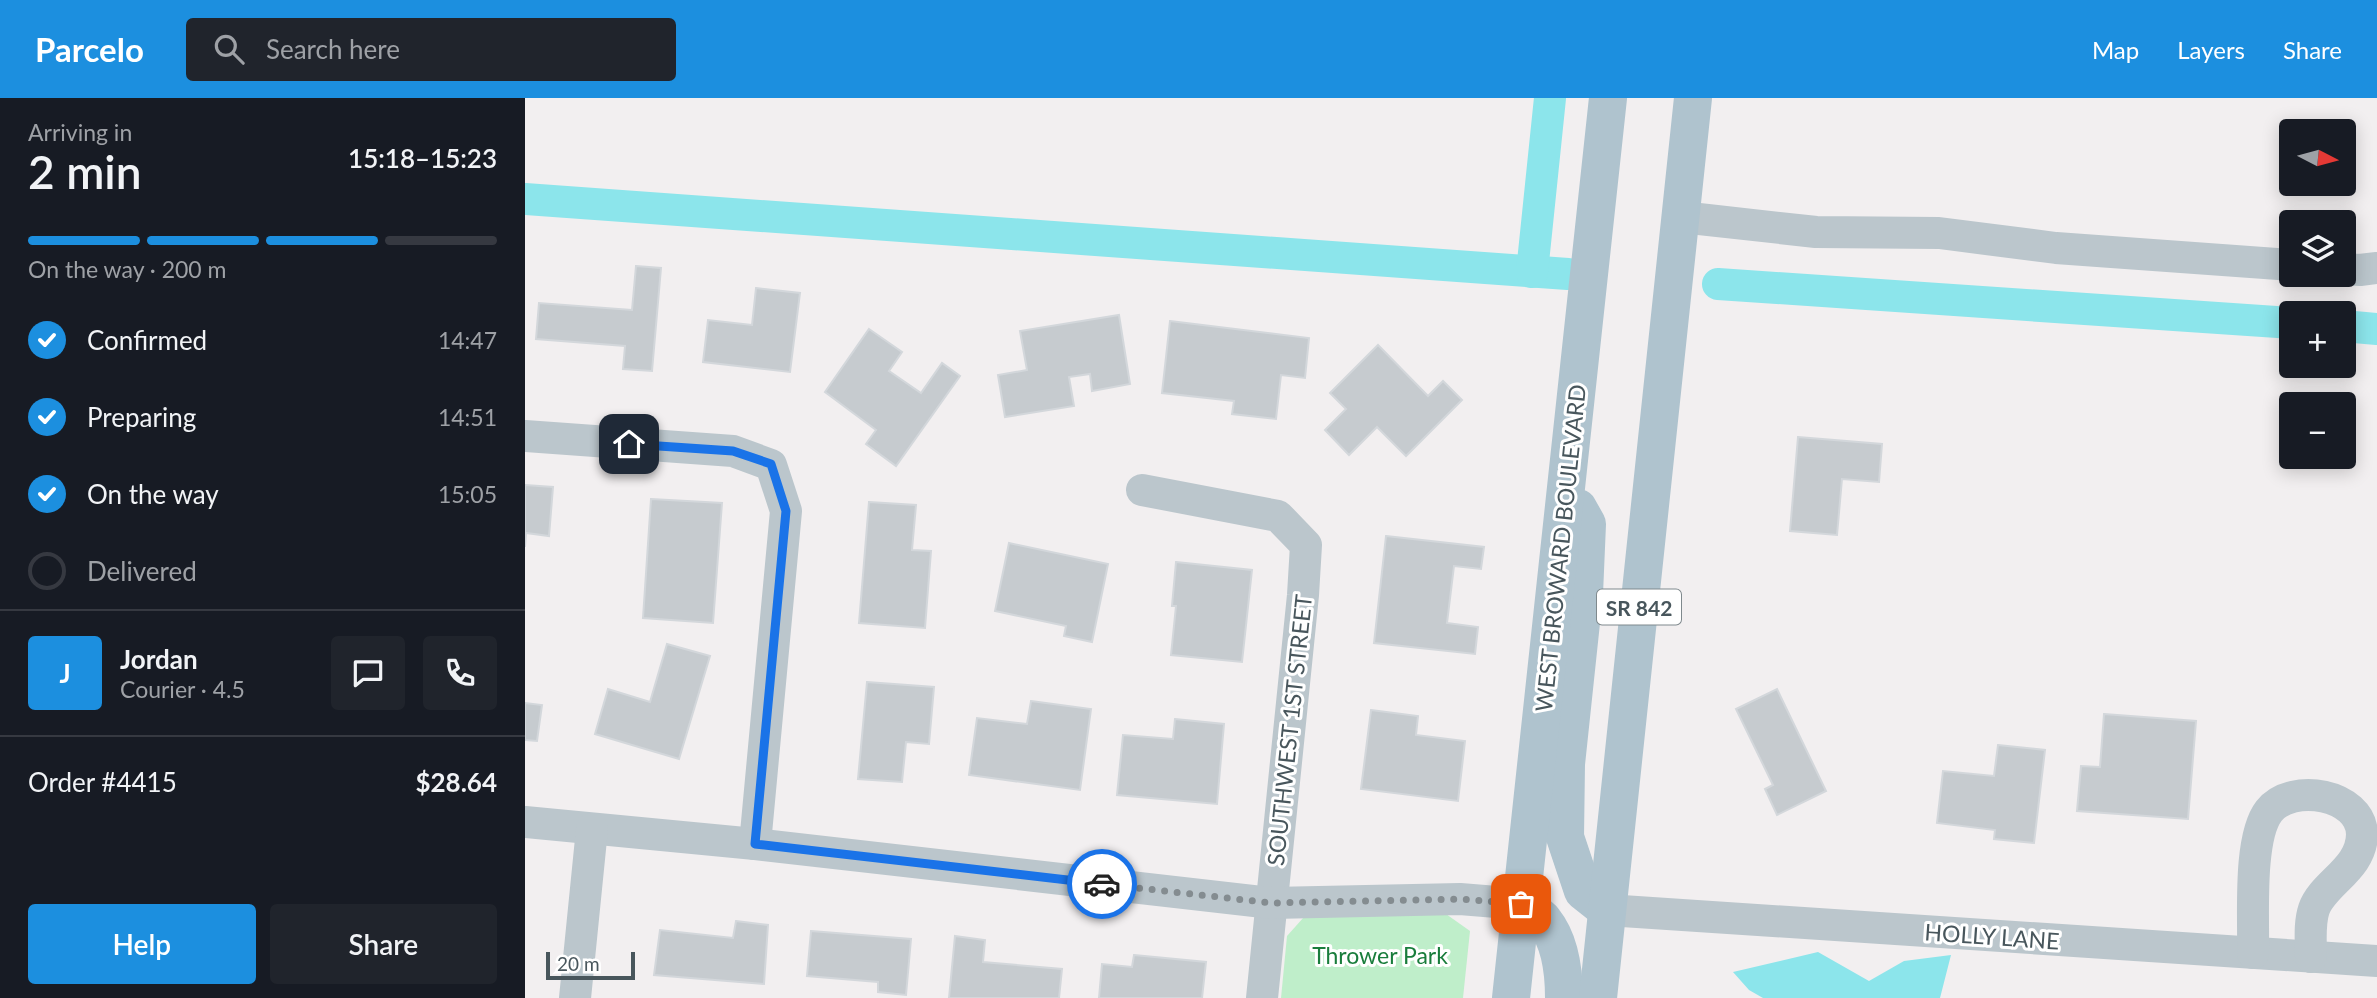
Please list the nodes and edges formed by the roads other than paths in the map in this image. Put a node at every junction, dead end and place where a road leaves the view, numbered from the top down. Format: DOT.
graph roads {
  1 [pos="1608,98"];
  2 [pos="1693,98"];
  3 [pos="1681,217"];
  4 [pos="2279,264"];
  5 [pos="2377,268"];
  6 [pos="2356,270"];
  7 [pos="525,436"];
  8 [pos="1566,488"];
  9 [pos="1142,490"];
  10 [pos="525,822"];
  11 [pos="592,829"];
  12 [pos="755,844"];
  13 [pos="1272,903"];
  14 [pos="1521,904"];
  15 [pos="1607,910"];
  16 [pos="2253,953"];
  17 [pos="2311,957"];
  18 [pos="2377,961"];
  19 [pos="575,998"];
  20 [pos="1262,998"];
  21 [pos="1511,998"];
  22 [pos="1563,998"];
  23 [pos="1598,998"];
  1 -- 8 [label="main road, WEST BROWARD BOULEVARD"];
  2 -- 3 [label="main road, SR 842"];
  3 -- 4 [label="street"];
  3 -- 15 [label="main road, SR 842"];
  5 -- 6 [label="street"];
  7 -- 12 [label="street"];
  8 -- 14 [label="main road, WEST BROWARD BOULEVARD"];
  8 -- 15 [label="main road"];
  9 -- 13 [label="street, SOUTHWEST 1ST STREET"];
  10 -- 11 [label="street"];
  11 -- 12 [label="street"];
  11 -- 19 [label="street"];
  12 -- 13 [label="street"];
  13 -- 14 [label="street"];
  13 -- 20 [label="street, SOUTHWEST 1ST STREET"];
  14 -- 21 [label="main road, WEST BROWARD BOULEVARD"];
  14 -- 22 [label="main road"];
  15 -- 16 [label="street, HOLLY LANE"];
  15 -- 23 [label="main road, SR 842"];
  16 -- 17 [label="street, HOLLY LANE"];
  16 -- 17 [label="street"];
  17 -- 18 [label="street, HOLLY LANE"];
}
